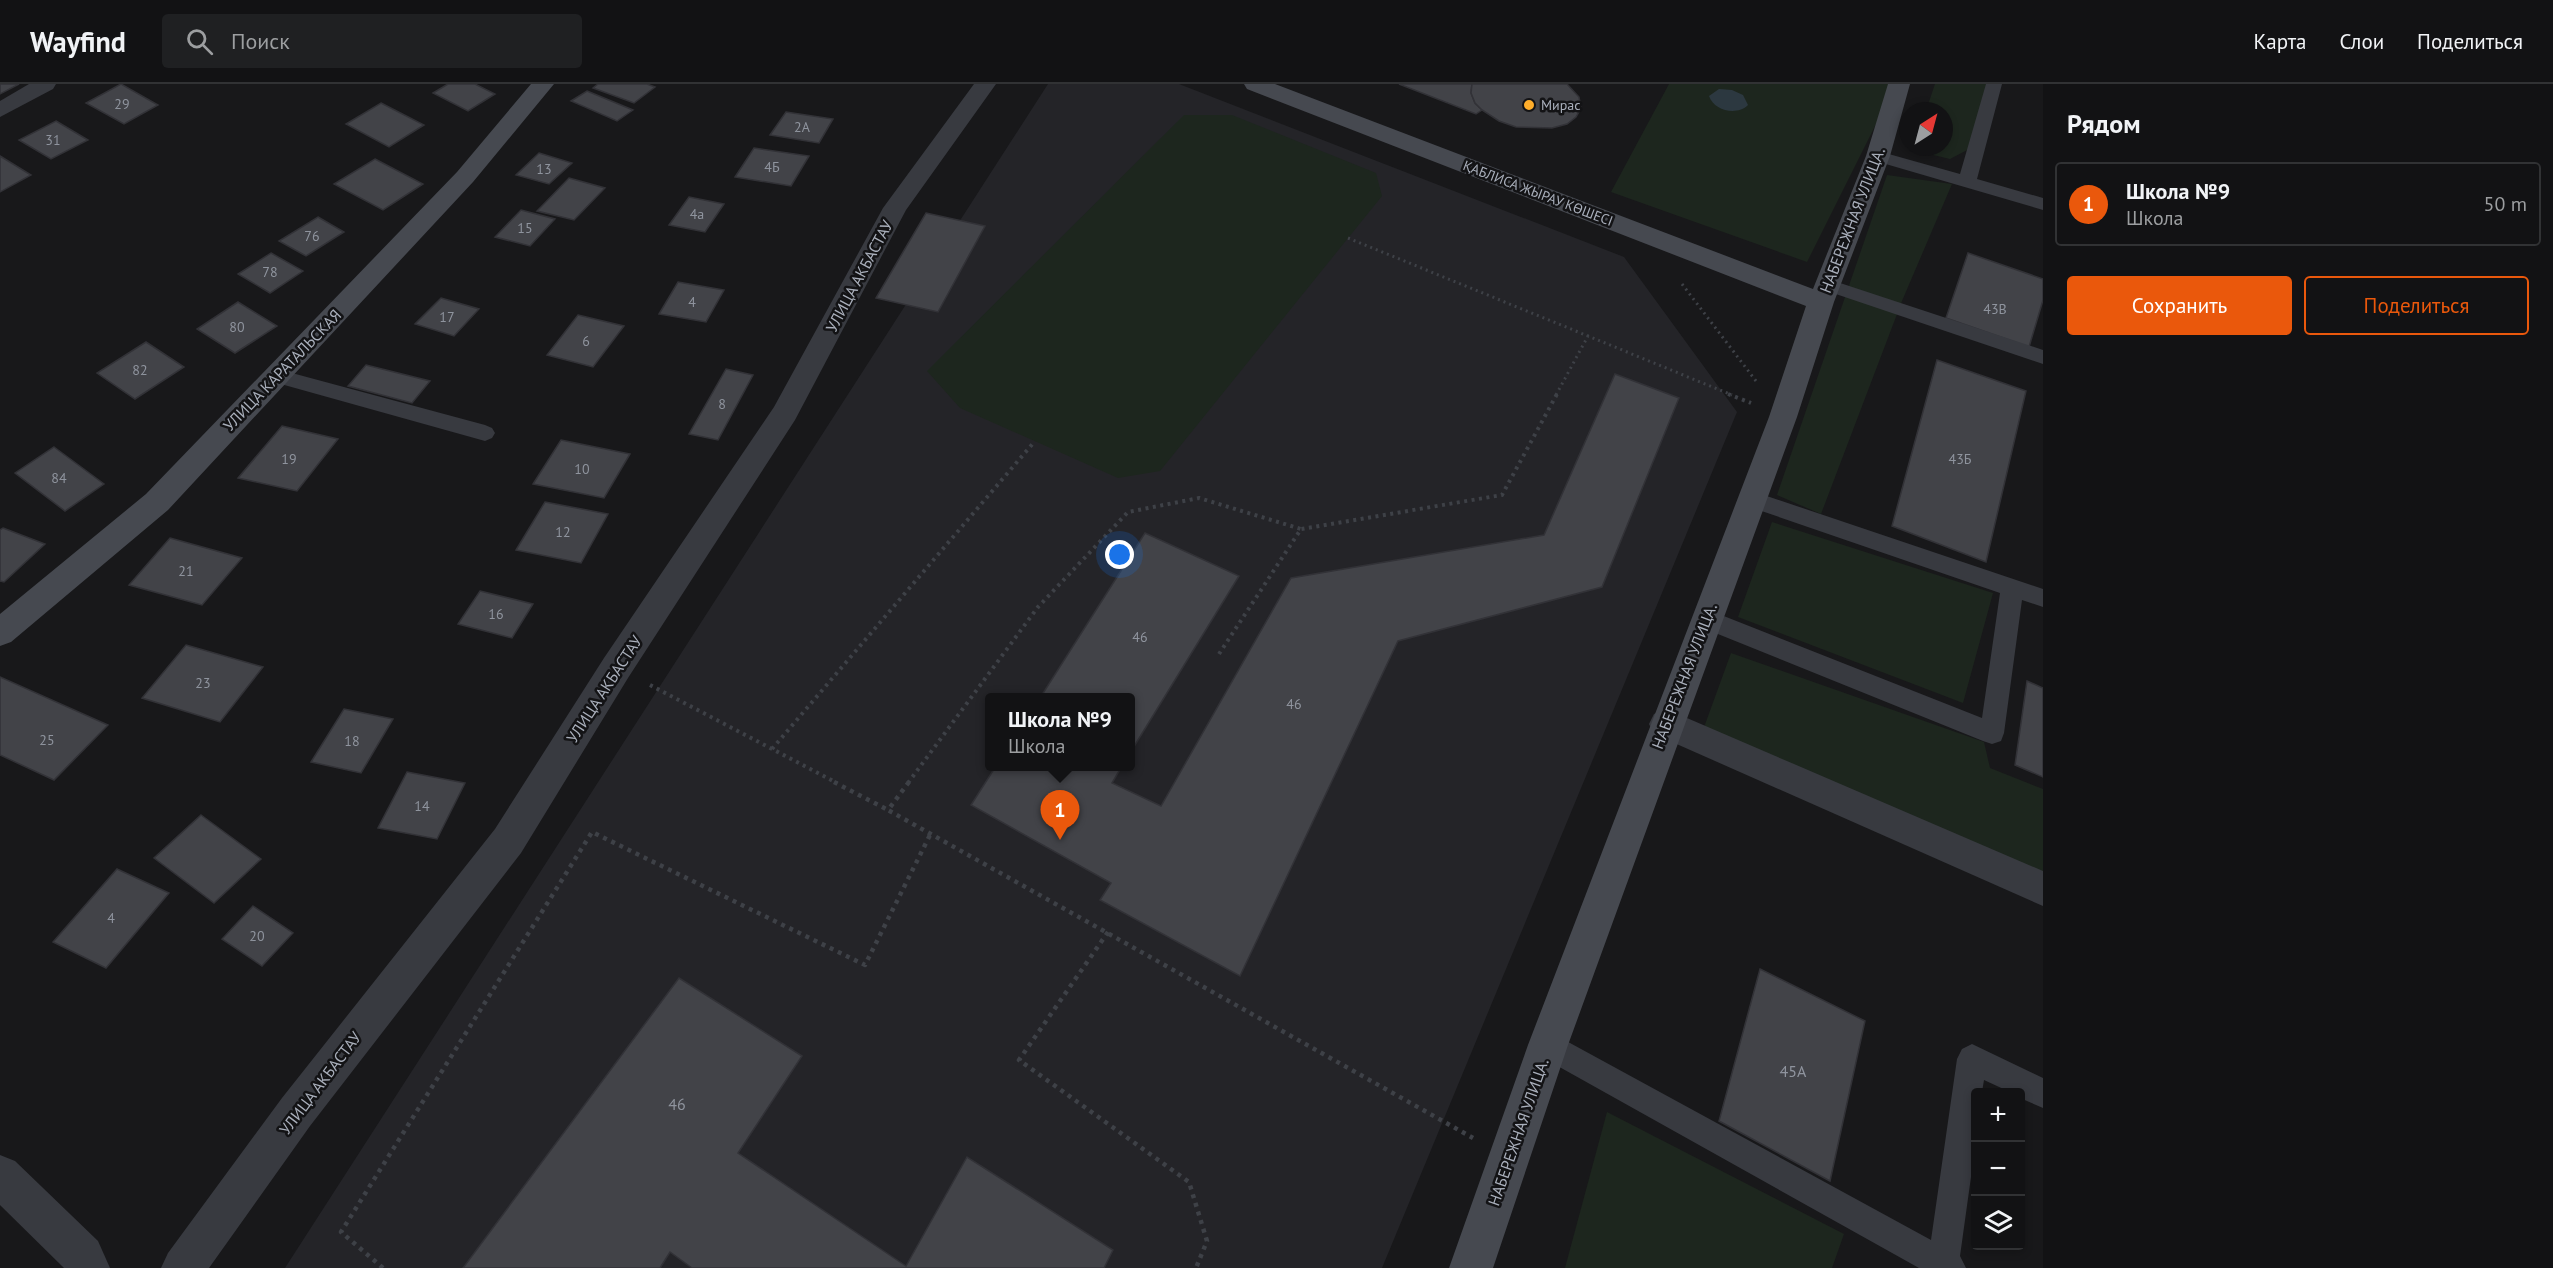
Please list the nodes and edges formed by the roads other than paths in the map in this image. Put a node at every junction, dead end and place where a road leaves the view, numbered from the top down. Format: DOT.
graph roads {
  1 [pos="45,84"];
  2 [pos="543,84"];
  3 [pos="985,84"];
  4 [pos="1254,84"];
  5 [pos="1899,84"];
  6 [pos="1994,84"];
  7 [pos="0,110"];
  8 [pos="1878,156"];
  9 [pos="1967,182"];
  10 [pos="2043,204"];
  11 [pos="1824,294"];
  12 [pos="2043,357"];
  13 [pos="277,376"];
  14 [pos="485,433"];
  15 [pos="1752,499"];
  16 [pos="2012,588"];
  17 [pos="2043,598"];
  18 [pos="1706,619"];
  19 [pos="0,633"];
  20 [pos="1666,724"];
  21 [pos="2043,889"];
  22 [pos="1548,1045"];
  23 [pos="2043,1093"];
  24 [pos="0,1176"];
  25 [pos="1946,1266"];
  26 [pos="88,1268"];
  27 [pos="183,1268"];
  28 [pos="1471,1268"];
  1 -- 7 [label="street"];
  2 -- 13 [label="street, УЛИЦА КАРАТАЛЬСКАЯ"];
  3 -- 27 [label="street, УЛИЦА АКБАСТАУ"];
  4 -- 11 [label="street, ҚАБЛИСА ЖЫРАУ КӨШЕСІ"];
  5 -- 8 [label="street, НАБЕРЕЖНАЯ УЛИЦА."];
  6 -- 9 [label="lane"];
  8 -- 9 [label="lane"];
  8 -- 11 [label="street, НАБЕРЕЖНАЯ УЛИЦА."];
  9 -- 10 [label="lane"];
  11 -- 12 [label="lane"];
  11 -- 15 [label="street, НАБЕРЕЖНАЯ УЛИЦА."];
  13 -- 14 [label="lane"];
  13 -- 19 [label="street, УЛИЦА КАРАТАЛЬСКАЯ"];
  15 -- 16 [label="lane"];
  15 -- 18 [label="street, НАБЕРЕЖНАЯ УЛИЦА."];
  16 -- 17 [label="lane"];
  16 -- 18 [label="lane"];
  18 -- 20 [label="street, НАБЕРЕЖНАЯ УЛИЦА."];
  20 -- 21 [label="street"];
  20 -- 22 [label="street, НАБЕРЕЖНАЯ УЛИЦА."];
  22 -- 25 [label="lane"];
  22 -- 28 [label="street, НАБЕРЕЖНАЯ УЛИЦА."];
  23 -- 25 [label="lane"];
  24 -- 26 [label="street"];
}
